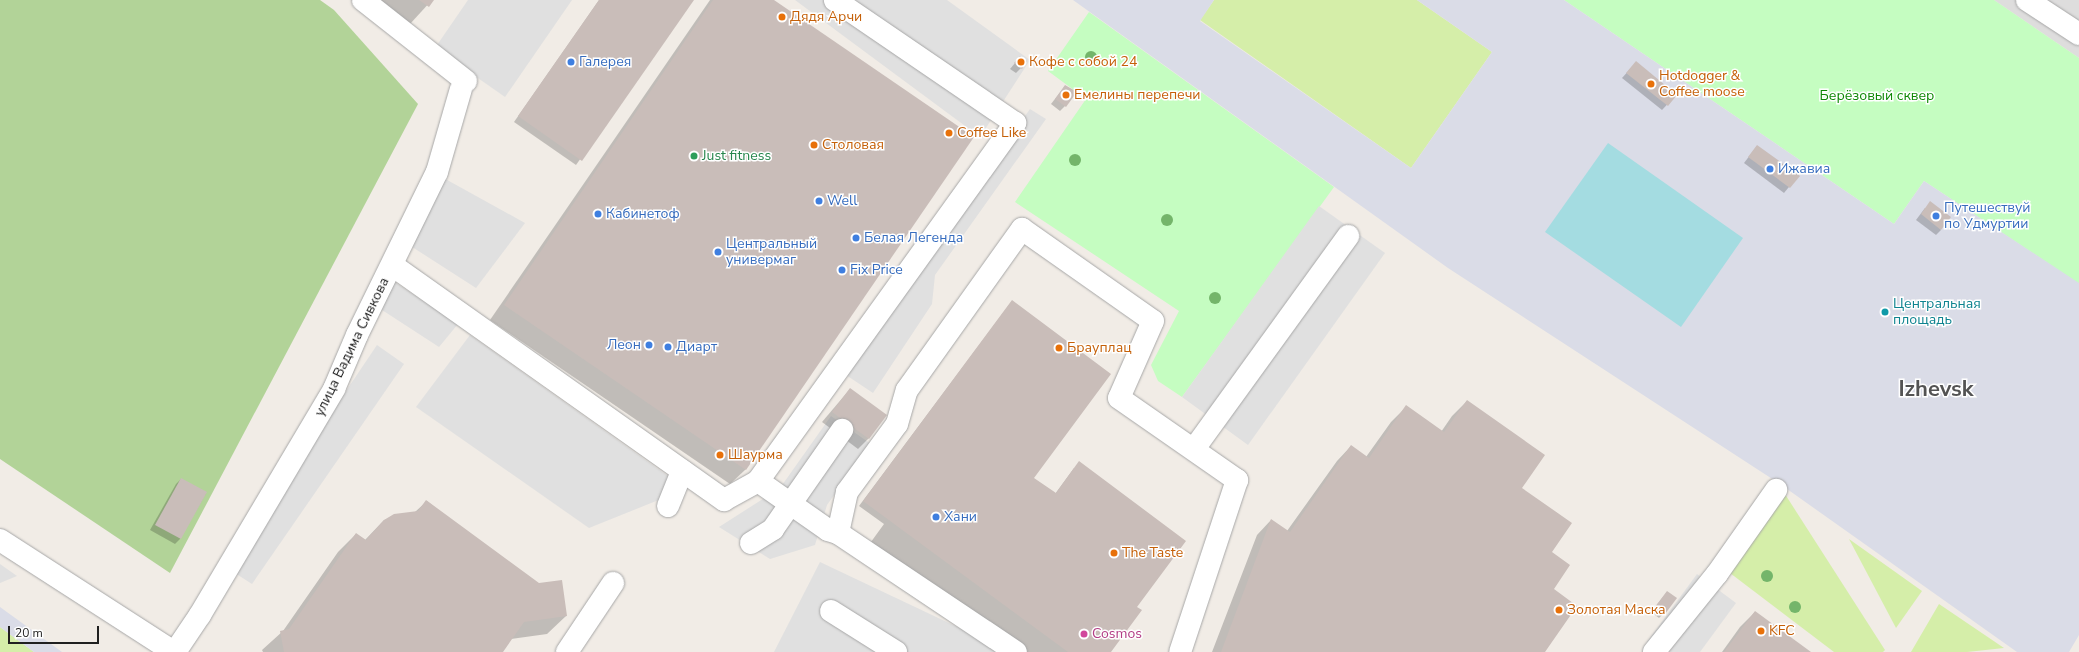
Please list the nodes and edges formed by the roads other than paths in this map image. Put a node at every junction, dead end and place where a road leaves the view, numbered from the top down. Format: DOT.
graph roads {
  1 [pos="363,0"];
  2 [pos="835,0"];
  3 [pos="2027,0"];
  4 [pos="2079,34"];
  5 [pos="1348,236"];
  6 [pos="392,265"];
  7 [pos="842,430"];
  8 [pos="1194,449"];
  9 [pos="682,471"];
  10 [pos="758,481"];
  11 [pos="1776,490"];
  12 [pos="791,505"];
  13 [pos="668,506"];
  14 [pos="838,533"];
  15 [pos="0,540"];
  16 [pos="751,543"];
  17 [pos="612,583"];
  18 [pos="831,611"];
  19 [pos="175,652"];
  20 [pos="567,652"];
  21 [pos="896,652"];
  22 [pos="1016,652"];
  23 [pos="1180,652"];
  24 [pos="1654,652"];
  1 -- 6 [label="street, улица Вадима Сивкова"];
  2 -- 10 [label="street"];
  3 -- 4 [label="street"];
  5 -- 8 [label="street"];
  6 -- 9 [label="street"];
  6 -- 19 [label="street, улица Вадима Сивкова"];
  7 -- 12 [label="street"];
  8 -- 14 [label="street"];
  8 -- 23 [label="street"];
  9 -- 10 [label="street"];
  9 -- 13 [label="street"];
  10 -- 12 [label="street"];
  11 -- 24 [label="street"];
  12 -- 14 [label="street"];
  12 -- 16 [label="street"];
  14 -- 22 [label="street"];
  15 -- 19 [label="street"];
  17 -- 20 [label="street"];
  18 -- 21 [label="street"];
}
